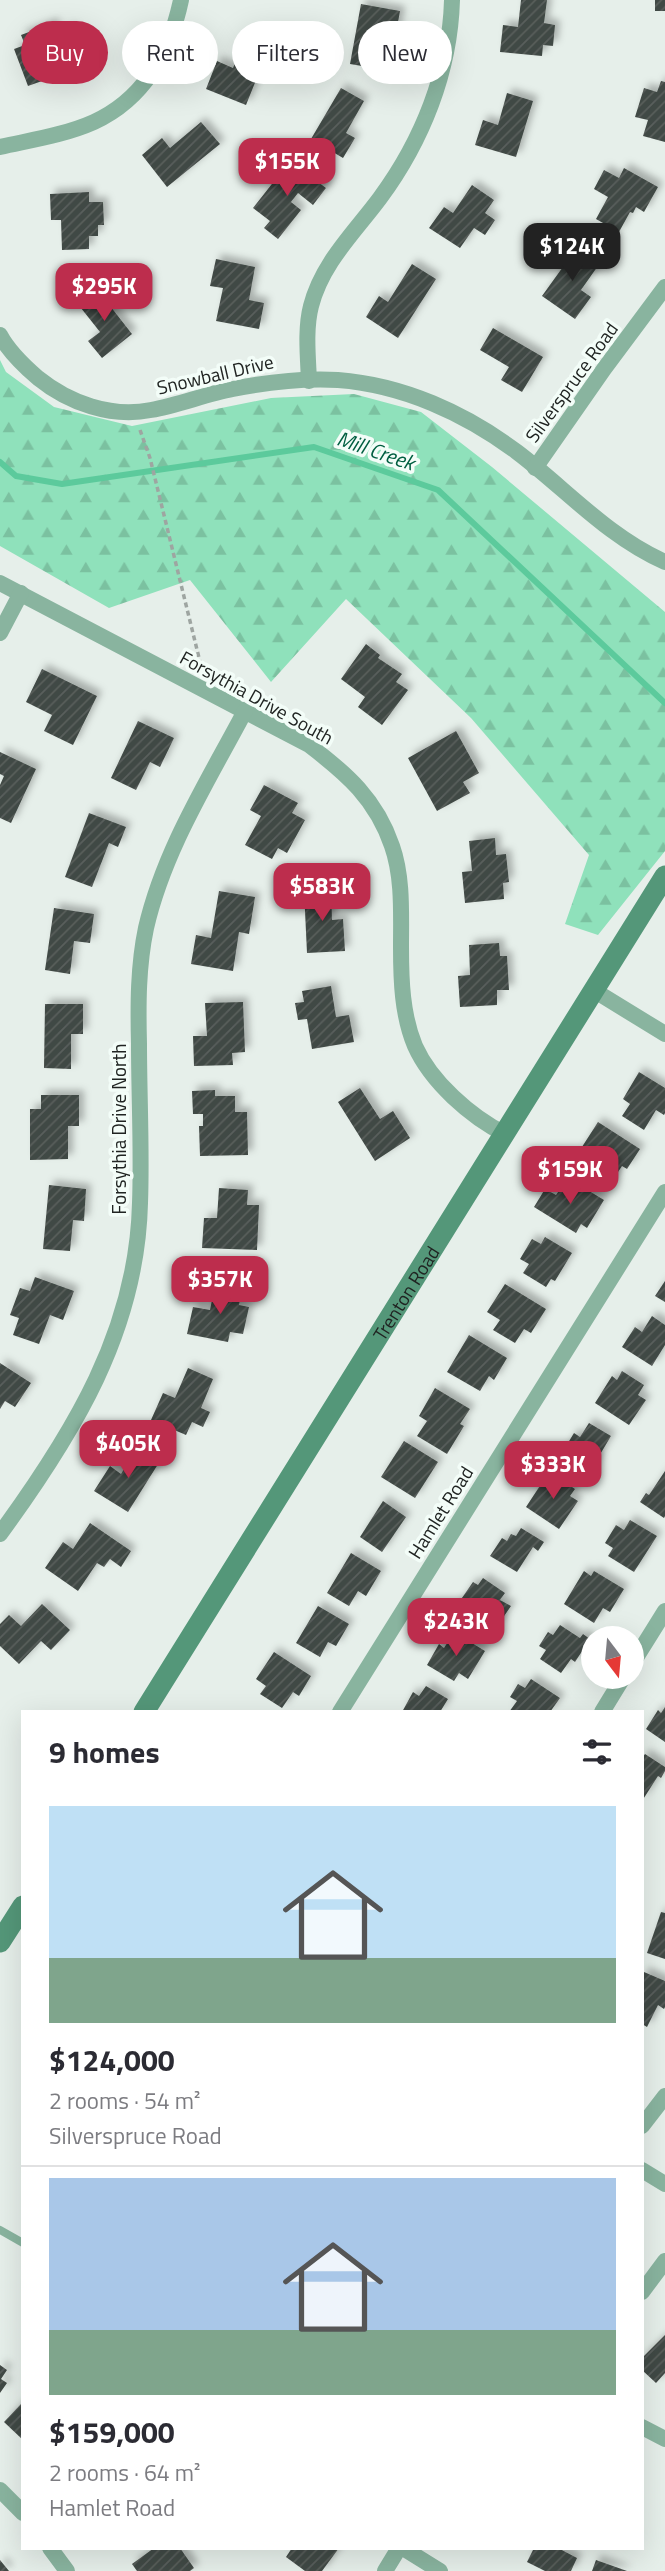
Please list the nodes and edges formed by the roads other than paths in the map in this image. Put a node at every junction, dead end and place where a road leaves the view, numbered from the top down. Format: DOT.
graph roads {
  1 [pos="181,0"];
  2 [pos="452,0"];
  3 [pos="0,146"];
  4 [pos="665,287"];
  5 [pos="0,335"];
  6 [pos="309,381"];
  7 [pos="536,468"];
  8 [pos="665,562"];
  9 [pos="0,583"];
  10 [pos="21,593"];
  11 [pos="0,633"];
  12 [pos="245,711"];
  13 [pos="665,876"];
  14 [pos="595,990"];
  15 [pos="665,1034"];
  16 [pos="505,1134"];
  17 [pos="665,1192"];
  18 [pos="0,1534"];
  19 [pos="665,1611"];
  20 [pos="644,1645"];
  21 [pos="616,1689"];
  22 [pos="146,1710"];
  23 [pos="341,1710"];
  24 [pos="603,1710"];
  25 [pos="21,1909"];
  26 [pos="0,1942"];
  27 [pos="665,2096"];
  28 [pos="644,2123"];
  29 [pos="644,2171"];
  30 [pos="665,2185"];
  31 [pos="0,2230"];
  32 [pos="21,2242"];
  33 [pos="665,2262"];
  34 [pos="644,2289"];
  35 [pos="644,2428"];
  36 [pos="665,2439"];
  37 [pos="0,2490"];
  38 [pos="21,2512"];
  39 [pos="52,2550"];
  40 [pos="400,2550"];
  41 [pos="404,2550"];
  42 [pos="68,2571"];
  43 [pos="385,2571"];
  44 [pos="440,2571"];
  1 -- 3 [label="street"];
  2 -- 6 [label="street"];
  4 -- 7 [label="street, Silverspruce Road"];
  5 -- 6 [label="street, Snowball Drive"];
  6 -- 7 [label="street, Snowball Drive"];
  7 -- 8 [label="street, Snowball Drive"];
  9 -- 10 [label="street, Forsythia Drive South"];
  10 -- 11 [label="street"];
  10 -- 12 [label="street, Forsythia Drive South"];
  12 -- 16 [label="street, Forsythia Drive South"];
  12 -- 18 [label="street, Forsythia Drive North"];
  13 -- 14 [label="main road, Trenton Road"];
  14 -- 15 [label="street"];
  14 -- 16 [label="main road, Trenton Road"];
  16 -- 22 [label="main road, Trenton Road"];
  17 -- 23 [label="street, Hamlet Road"];
  19 -- 20 [label="street"];
  21 -- 24 [label="street"];
  25 -- 26 [label="main road"];
  27 -- 28 [label="street"];
  29 -- 30 [label="street"];
  31 -- 32 [label="lane"];
  33 -- 34 [label="street"];
  35 -- 36 [label="street"];
  37 -- 38 [label="street"];
  39 -- 42 [label="street"];
  40 -- 43 [label="street"];
  41 -- 44 [label="street"];
}
